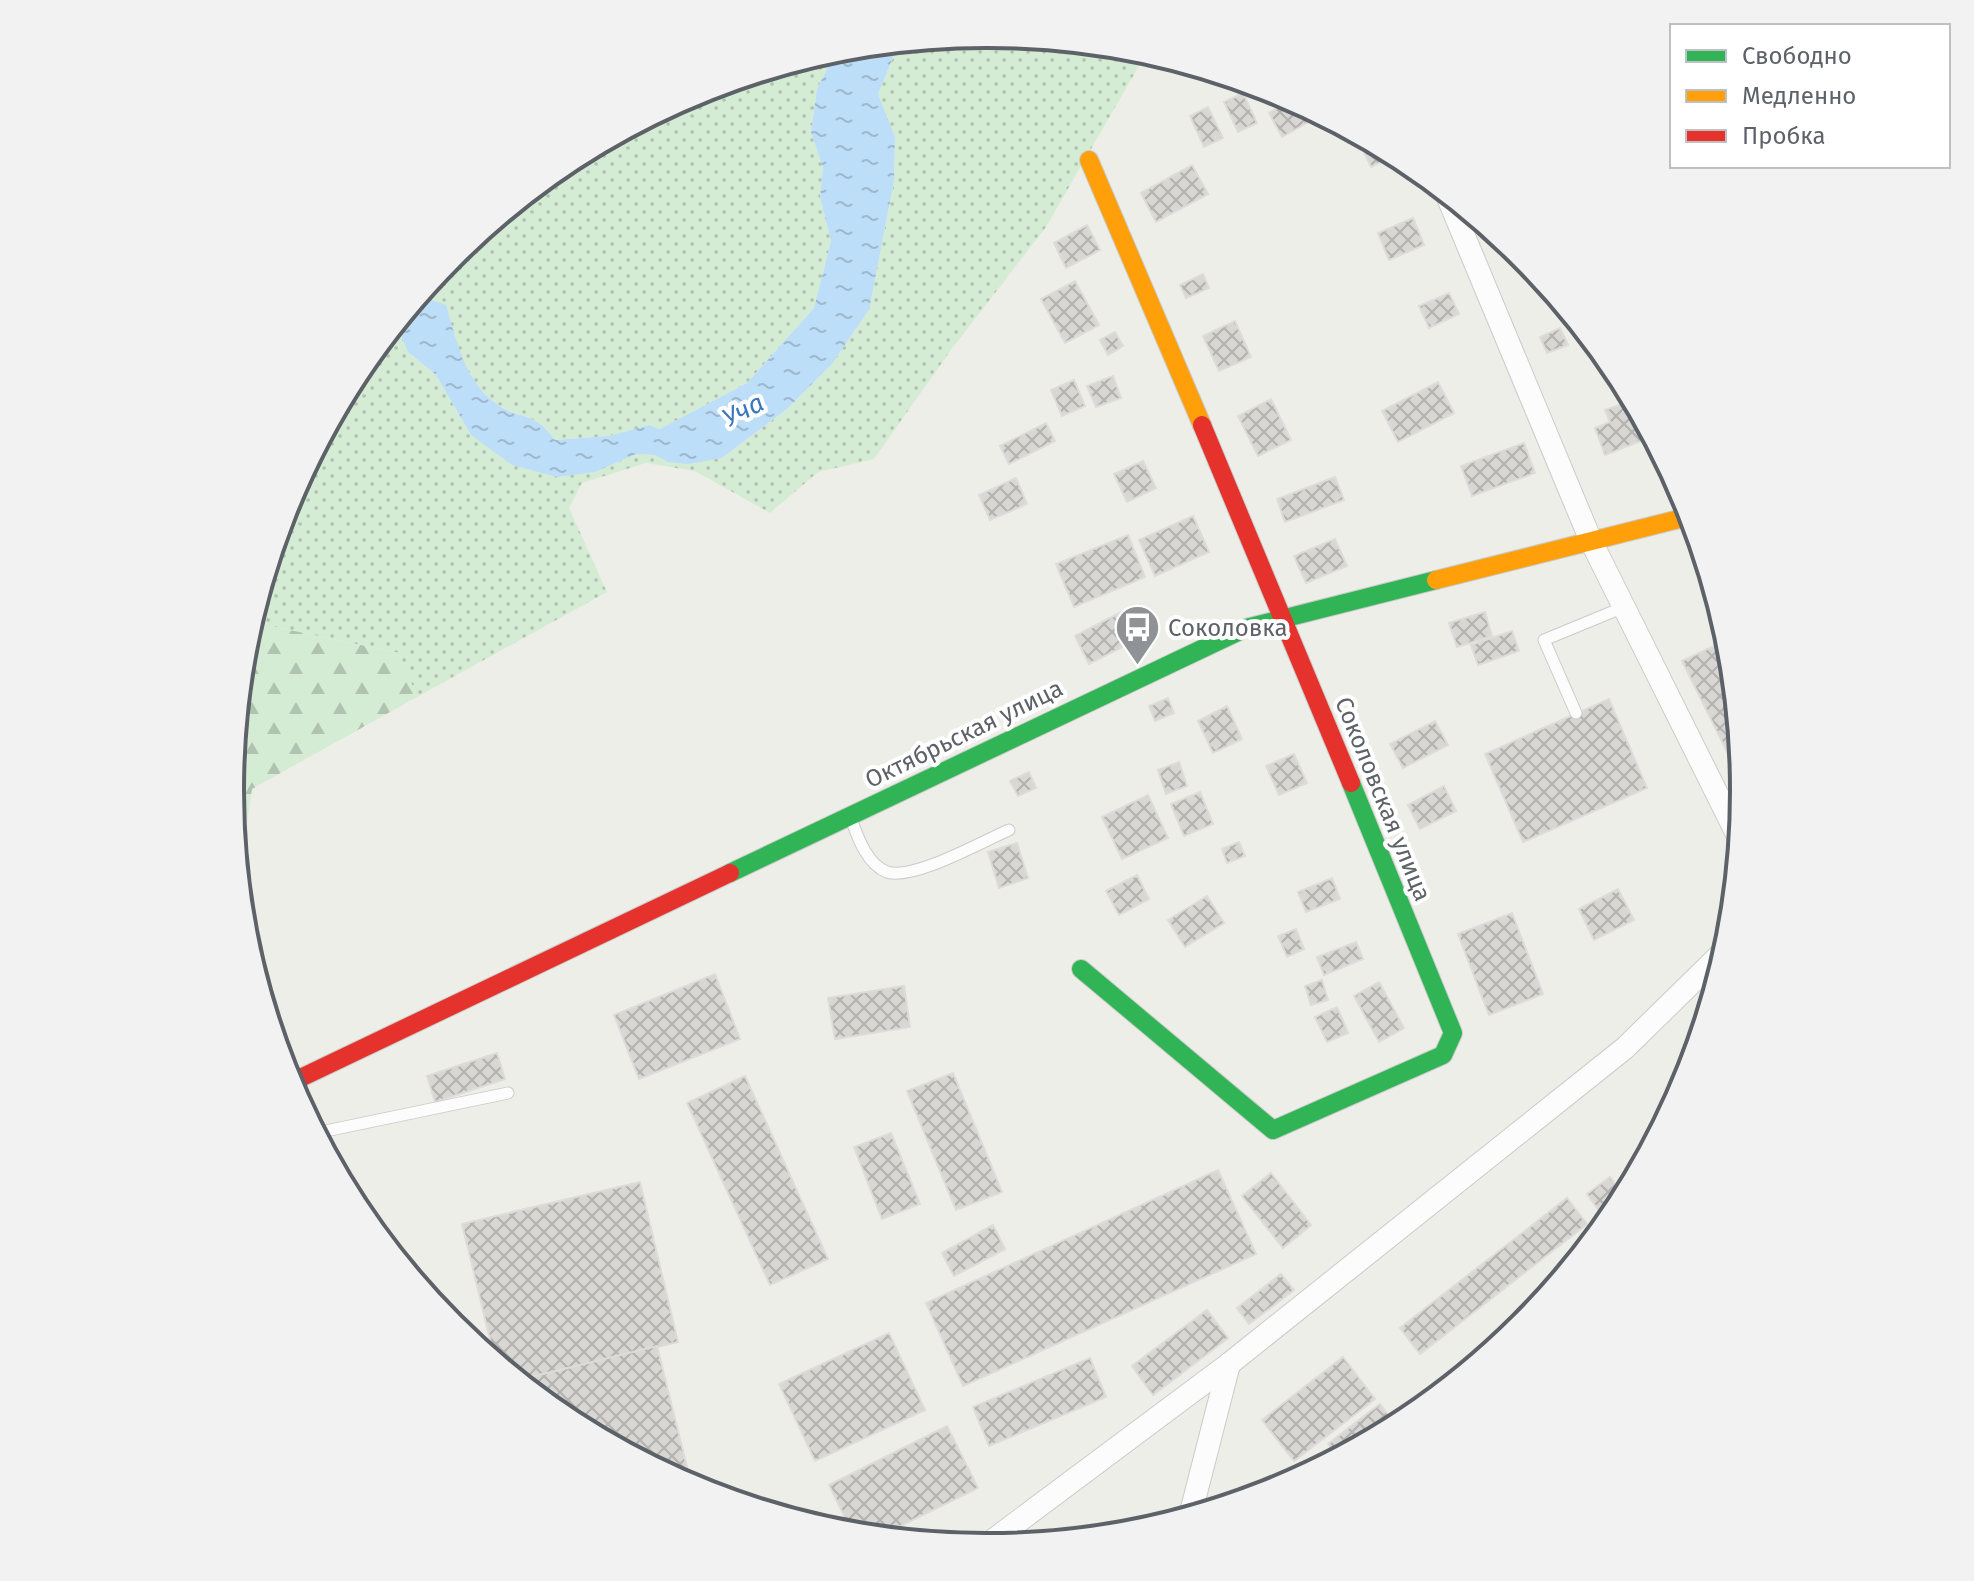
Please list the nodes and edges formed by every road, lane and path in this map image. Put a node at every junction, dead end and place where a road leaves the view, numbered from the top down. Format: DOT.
graph roads {
  1 [pos="1089,160"];
  2 [pos="1455,214"];
  3 [pos="1678,519"];
  4 [pos="1591,541"];
  5 [pos="1624,607"];
  6 [pos="1283,617"];
  7 [pos="1576,713"];
  8 [pos="849,815"];
  9 [pos="1729,818"];
  10 [pos="1009,830"];
  11 [pos="1708,967"];
  12 [pos="1081,969"];
  13 [pos="302,1077"];
  14 [pos="508,1093"];
  15 [pos="327,1131"];
  16 [pos="1229,1364"];
  17 [pos="1193,1504"];
  18 [pos="1004,1532"];
  1 -- 6 [label="street, Соколовская улица"];
  2 -- 4 [label="street"];
  3 -- 4 [label="street, Октябрьская улица"];
  4 -- 5 [label="street"];
  4 -- 6 [label="street, Октябрьская улица"];
  5 -- 7 [label="lane"];
  5 -- 9 [label="street"];
  6 -- 8 [label="street, Октябрьская улица"];
  6 -- 12 [label="street, Соколовская улица"];
  8 -- 10 [label="lane"];
  8 -- 13 [label="street, Октябрьская улица"];
  11 -- 16 [label="street"];
  14 -- 15 [label="lane"];
  16 -- 17 [label="street"];
  16 -- 18 [label="street"];
}
